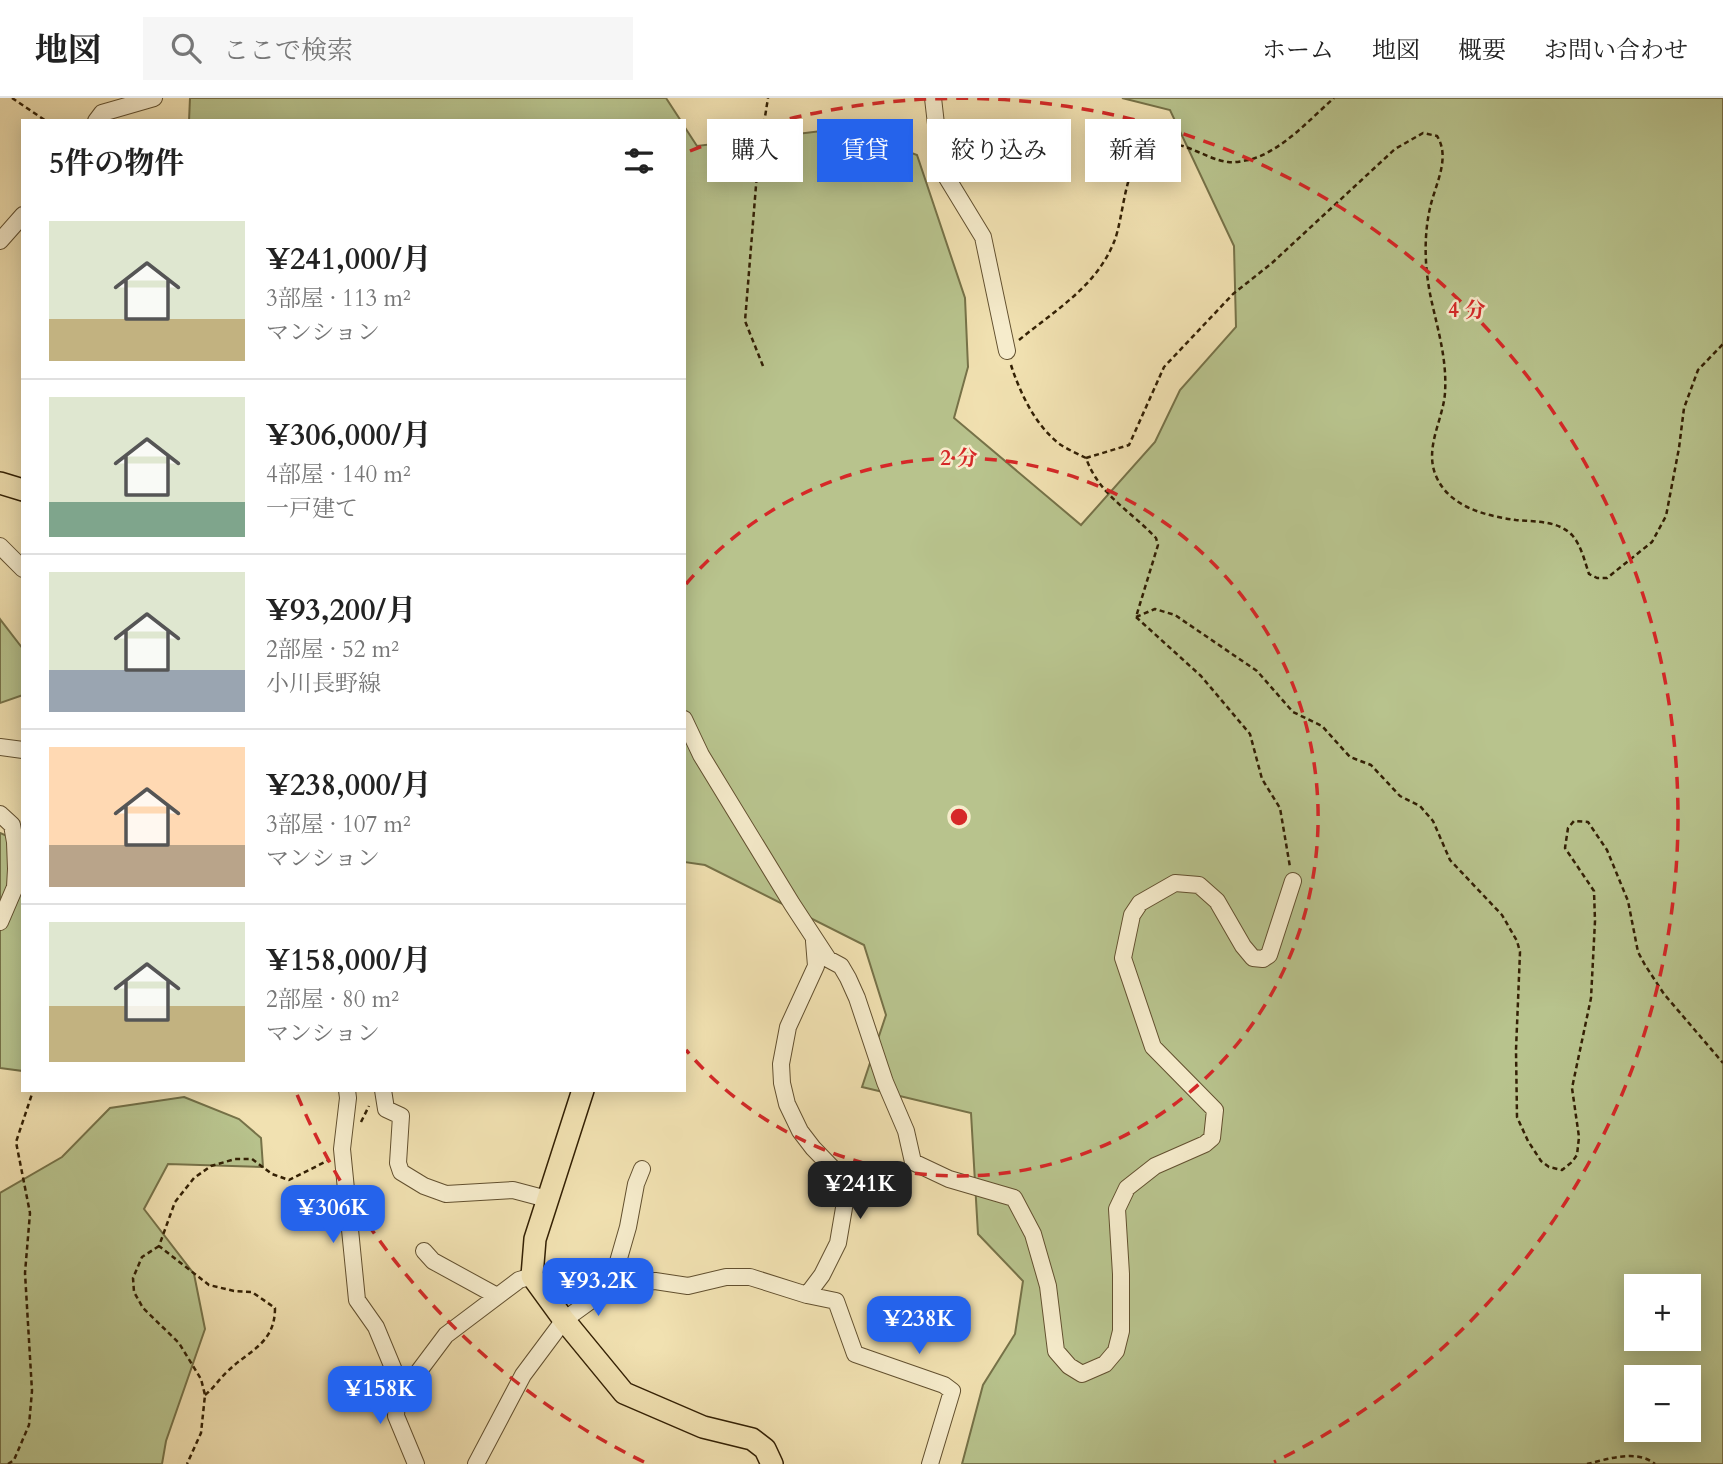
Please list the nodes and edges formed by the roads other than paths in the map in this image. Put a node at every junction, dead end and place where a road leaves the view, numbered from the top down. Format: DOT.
graph roads {
  1 [pos="154,98"];
  2 [pos="933,98"];
  3 [pos="98,119"];
  4 [pos="21,217"];
  5 [pos="0,241"];
  6 [pos="1007,351"];
  7 [pos="0,483"];
  8 [pos="21,489"];
  9 [pos="0,546"];
  10 [pos="21,567"];
  11 [pos="686,723"];
  12 [pos="0,747"];
  13 [pos="21,750"];
  14 [pos="0,814"];
  15 [pos="1293,881"];
  16 [pos="0,922"];
  17 [pos="814,939"];
  18 [pos="347,1092"];
  19 [pos="383,1092"];
  20 [pos="582,1092"];
  21 [pos="642,1169"];
  22 [pos="547,1199"];
  23 [pos="424,1251"];
  24 [pos="531,1276"];
  25 [pos="611,1286"];
  26 [pos="497,1296"];
  27 [pos="807,1296"];
  28 [pos="564,1320"];
  29 [pos="398,1380"];
  30 [pos="416,1464"];
  31 [pos="476,1464"];
  32 [pos="772,1464"];
  33 [pos="930,1464"];
  1 -- 3 [label="street"];
  2 -- 6 [label="street"];
  4 -- 5 [label="street"];
  7 -- 8 [label="main road"];
  9 -- 10 [label="street"];
  11 -- 17 [label="street"];
  12 -- 13 [label="street"];
  14 -- 16 [label="street"];
  15 -- 17 [label="street"];
  17 -- 27 [label="street"];
  18 -- 29 [label="street"];
  19 -- 22 [label="street"];
  20 -- 22 [label="main road"];
  21 -- 25 [label="street"];
  22 -- 24 [label="main road"];
  23 -- 26 [label="street"];
  24 -- 26 [label="street"];
  24 -- 28 [label="main road"];
  25 -- 27 [label="street"];
  25 -- 28 [label="street"];
  26 -- 29 [label="street"];
  27 -- 33 [label="street"];
  28 -- 31 [label="street"];
  28 -- 32 [label="main road"];
  29 -- 30 [label="street"];
}
